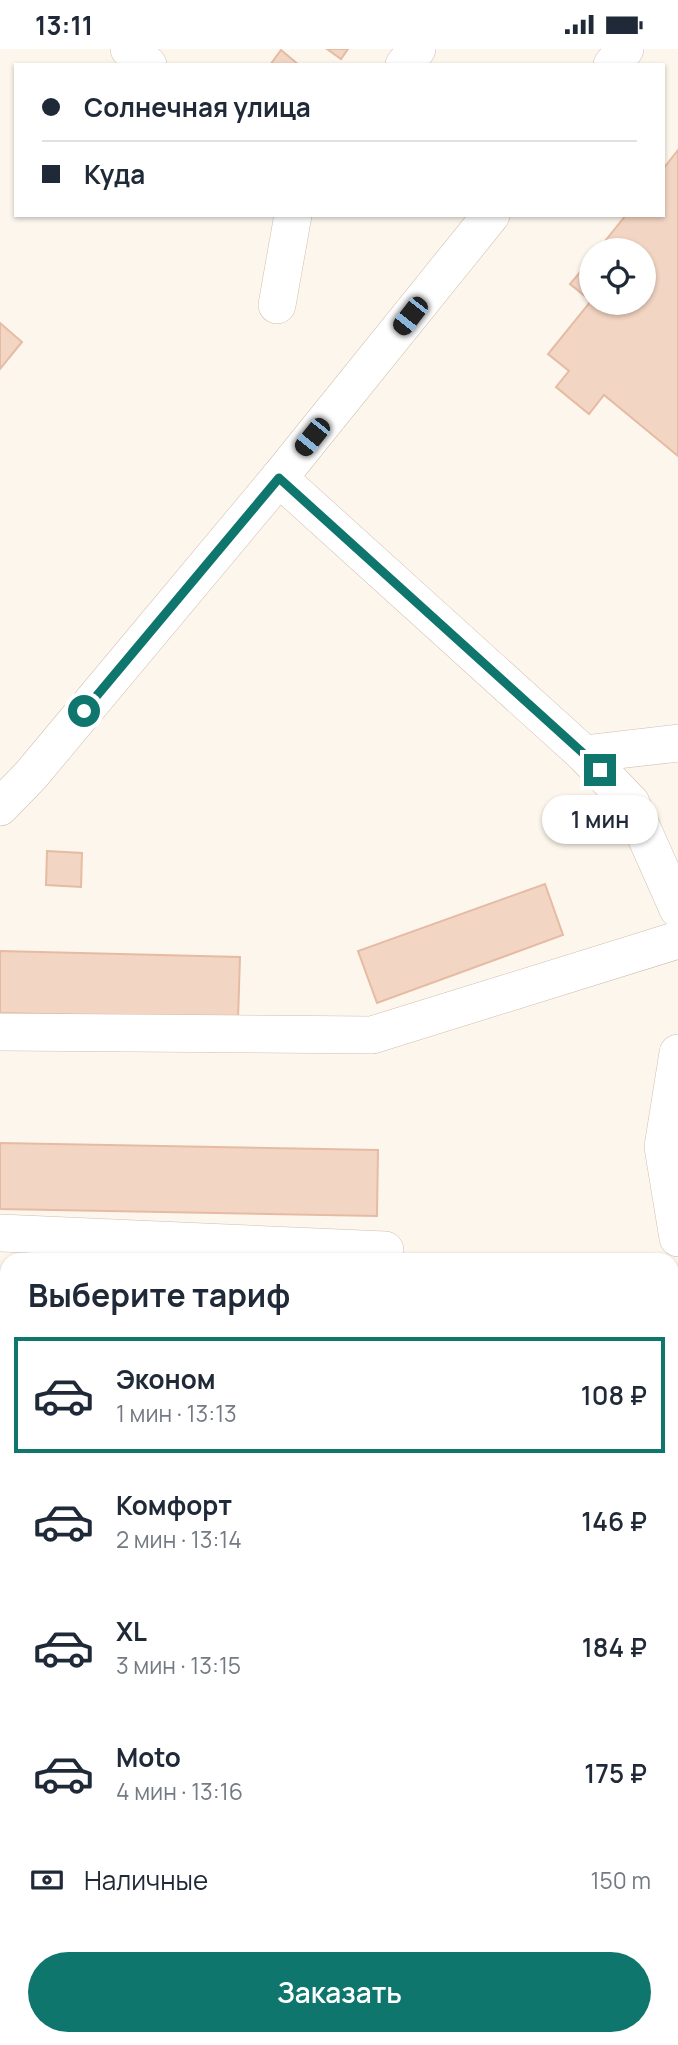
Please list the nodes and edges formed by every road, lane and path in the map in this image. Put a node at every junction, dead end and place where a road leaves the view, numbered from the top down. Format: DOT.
graph roads {
  1 [pos="129,49"];
  2 [pos="625,49"];
  3 [pos="146,63"];
  4 [pos="614,63"];
  5 [pos="293,217"];
  6 [pos="489,217"];
  7 [pos="277,305"];
  8 [pos="279,478"];
  9 [pos="678,743"];
  10 [pos="584,754"];
  11 [pos="0,807"];
  12 [pos="678,909"];
  13 [pos="678,940"];
  14 [pos="0,1031"];
  15 [pos="678,1053"];
  16 [pos="0,1233"];
  17 [pos="678,1238"];
  18 [pos="385,1249"];
  1 -- 3 [label="street"];
  2 -- 4 [label="street"];
  5 -- 7 [label="street"];
  6 -- 8 [label="street"];
  8 -- 10 [label="street"];
  8 -- 11 [label="street"];
  9 -- 10 [label="street"];
  10 -- 12 [label="street"];
  13 -- 14 [label="street"];
  15 -- 17 [label="street"];
  16 -- 18 [label="street"];
}
